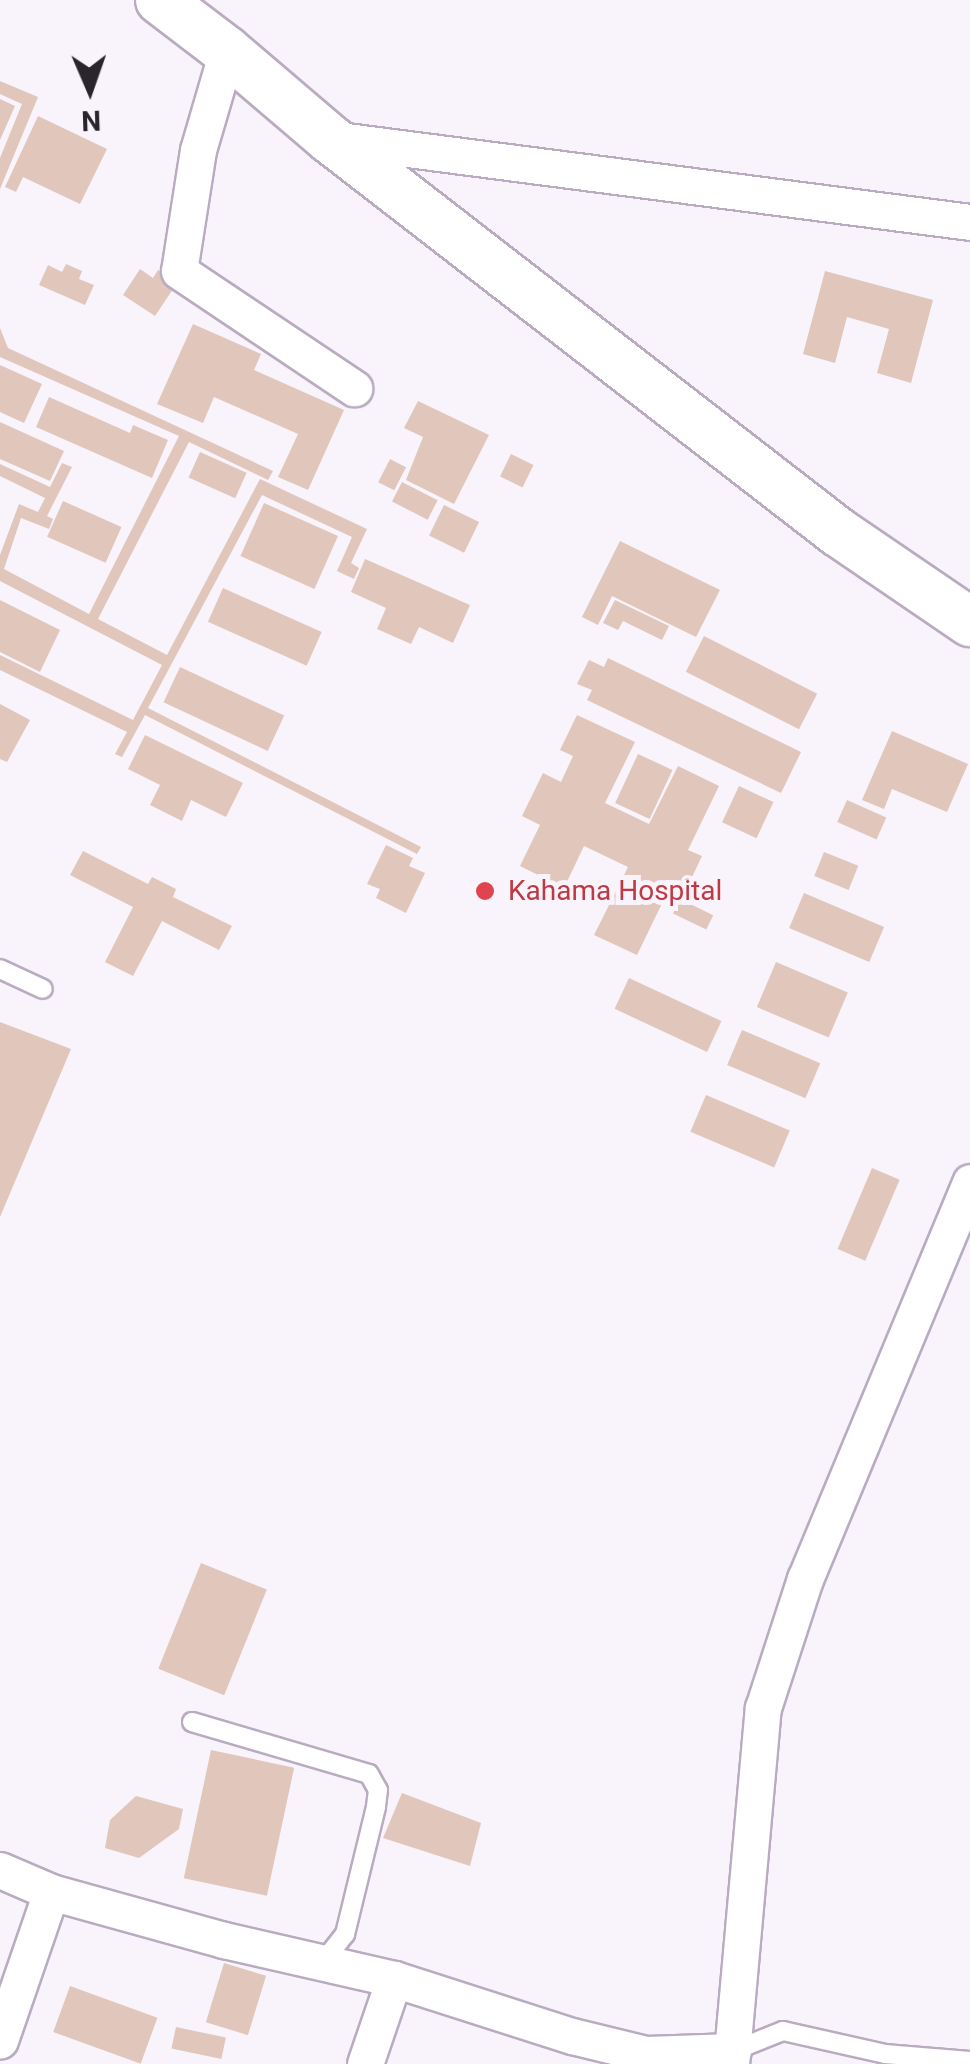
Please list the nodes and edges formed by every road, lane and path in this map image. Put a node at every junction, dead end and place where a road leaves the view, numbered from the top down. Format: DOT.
graph roads {
  1 [pos="160,0"];
  2 [pos="227,50"];
  3 [pos="330,139"];
  4 [pos="970,222"];
  5 [pos="354,388"];
  6 [pos="970,622"];
  7 [pos="0,969"];
  8 [pos="44,989"];
  9 [pos="970,1182"];
  10 [pos="192,1722"];
  11 [pos="0,1870"];
  12 [pos="51,1892"];
  13 [pos="322,1962"];
  14 [pos="394,1979"];
  15 [pos="0,2040"];
  16 [pos="732,2058"];
  17 [pos="970,2060"];
  18 [pos="365,2064"];
  1 -- 2 [label="street"];
  2 -- 3 [label="street"];
  2 -- 5 [label="street"];
  3 -- 4 [label="street"];
  3 -- 6 [label="street"];
  7 -- 8 [label="lane"];
  9 -- 16 [label="street"];
  10 -- 13 [label="lane"];
  11 -- 12 [label="street"];
  12 -- 13 [label="street"];
  12 -- 15 [label="street"];
  13 -- 14 [label="street"];
  14 -- 16 [label="street"];
  14 -- 18 [label="street"];
  16 -- 17 [label="lane"];
}
